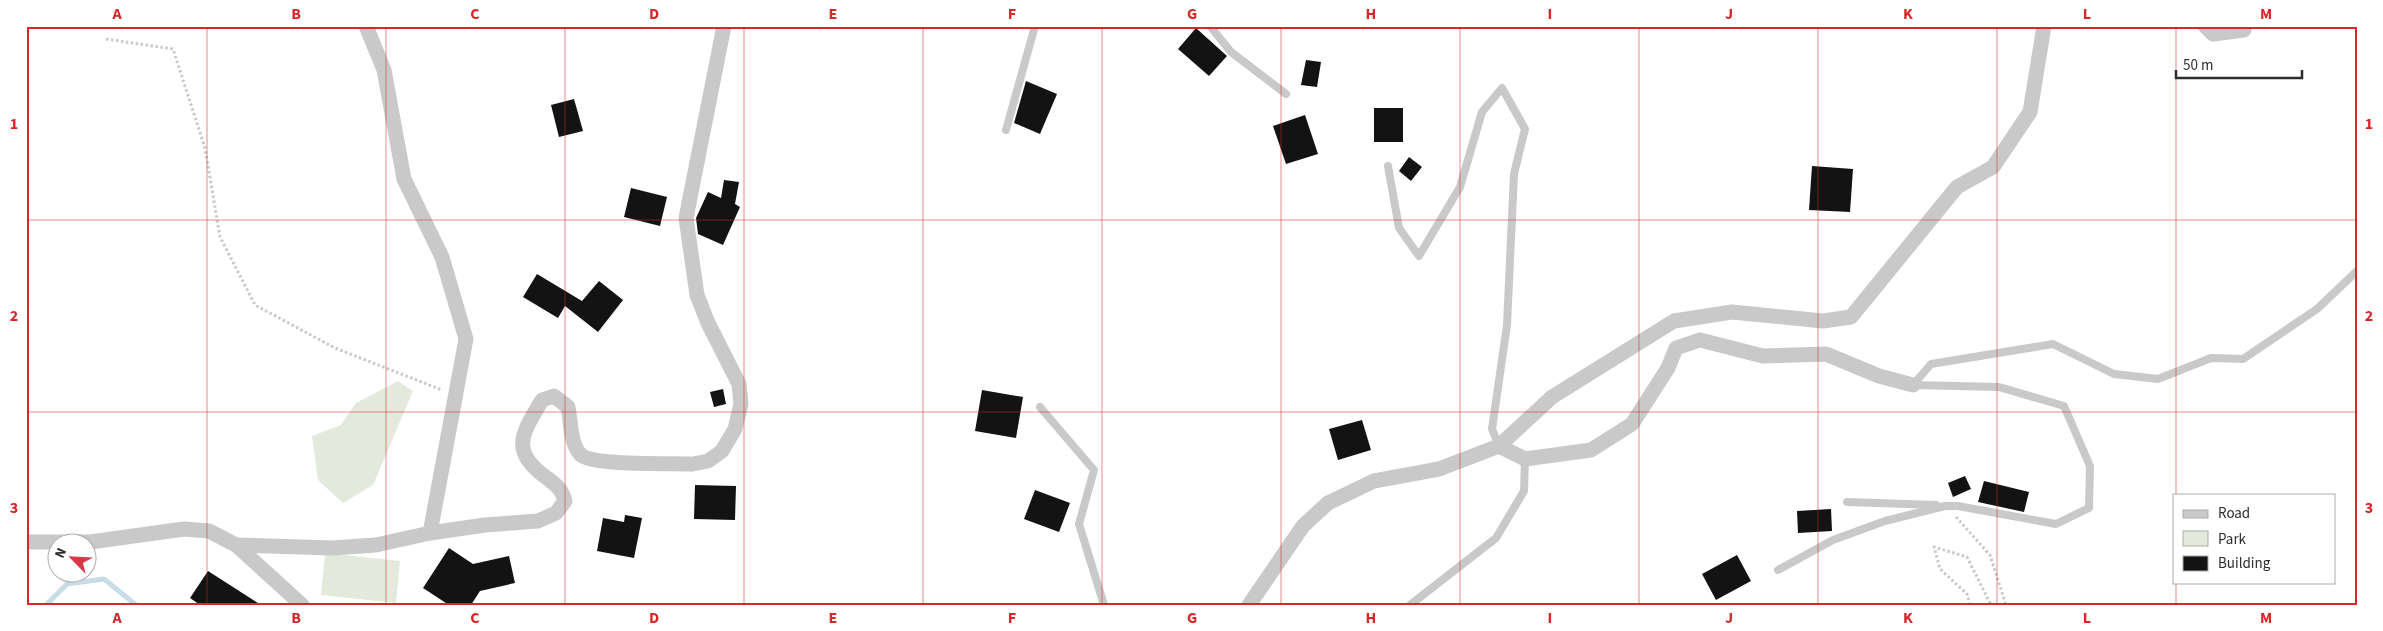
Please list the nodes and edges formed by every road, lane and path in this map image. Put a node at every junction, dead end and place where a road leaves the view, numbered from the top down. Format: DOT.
graph roads {
  1 [pos="366,26"];
  2 [pos="724,26"];
  3 [pos="1035,26"];
  4 [pos="1210,26"];
  5 [pos="2044,26"];
  6 [pos="2205,26"];
  7 [pos="2245,28"];
  8 [pos="106,40"];
  9 [pos="1286,94"];
  10 [pos="1006,130"];
  11 [pos="1388,166"];
  12 [pos="2357,271"];
  13 [pos="1913,384"];
  14 [pos="455,394"];
  15 [pos="1040,407"];
  16 [pos="1500,446"];
  17 [pos="1525,458"];
  18 [pos="1847,502"];
  19 [pos="1945,506"];
  20 [pos="430,533"];
  21 [pos="27,544"];
  22 [pos="236,545"];
  23 [pos="1778,570"];
  24 [pos="302,605"];
  25 [pos="1104,605"];
  26 [pos="1249,605"];
  27 [pos="1410,605"];
  28 [pos="1970,605"];
  29 [pos="1991,605"];
  30 [pos="2006,605"];
  1 -- 14 [label="street"];
  2 -- 20 [label="street"];
  3 -- 10 [label="lane"];
  4 -- 9 [label="lane"];
  5 -- 16 [label="street"];
  6 -- 7 [label="street"];
  8 -- 14 [label="path"];
  11 -- 16 [label="lane"];
  12 -- 13 [label="lane"];
  13 -- 17 [label="street"];
  13 -- 19 [label="lane"];
  14 -- 20 [label="street"];
  15 -- 25 [label="lane"];
  16 -- 17 [label="street"];
  16 -- 26 [label="street"];
  17 -- 27 [label="lane"];
  18 -- 19 [label="lane"];
  19 -- 23 [label="lane"];
  19 -- 30 [label="path"];
  20 -- 22 [label="street"];
  21 -- 22 [label="street"];
  22 -- 24 [label="street"];
  28 -- 29 [label="path"];
}
